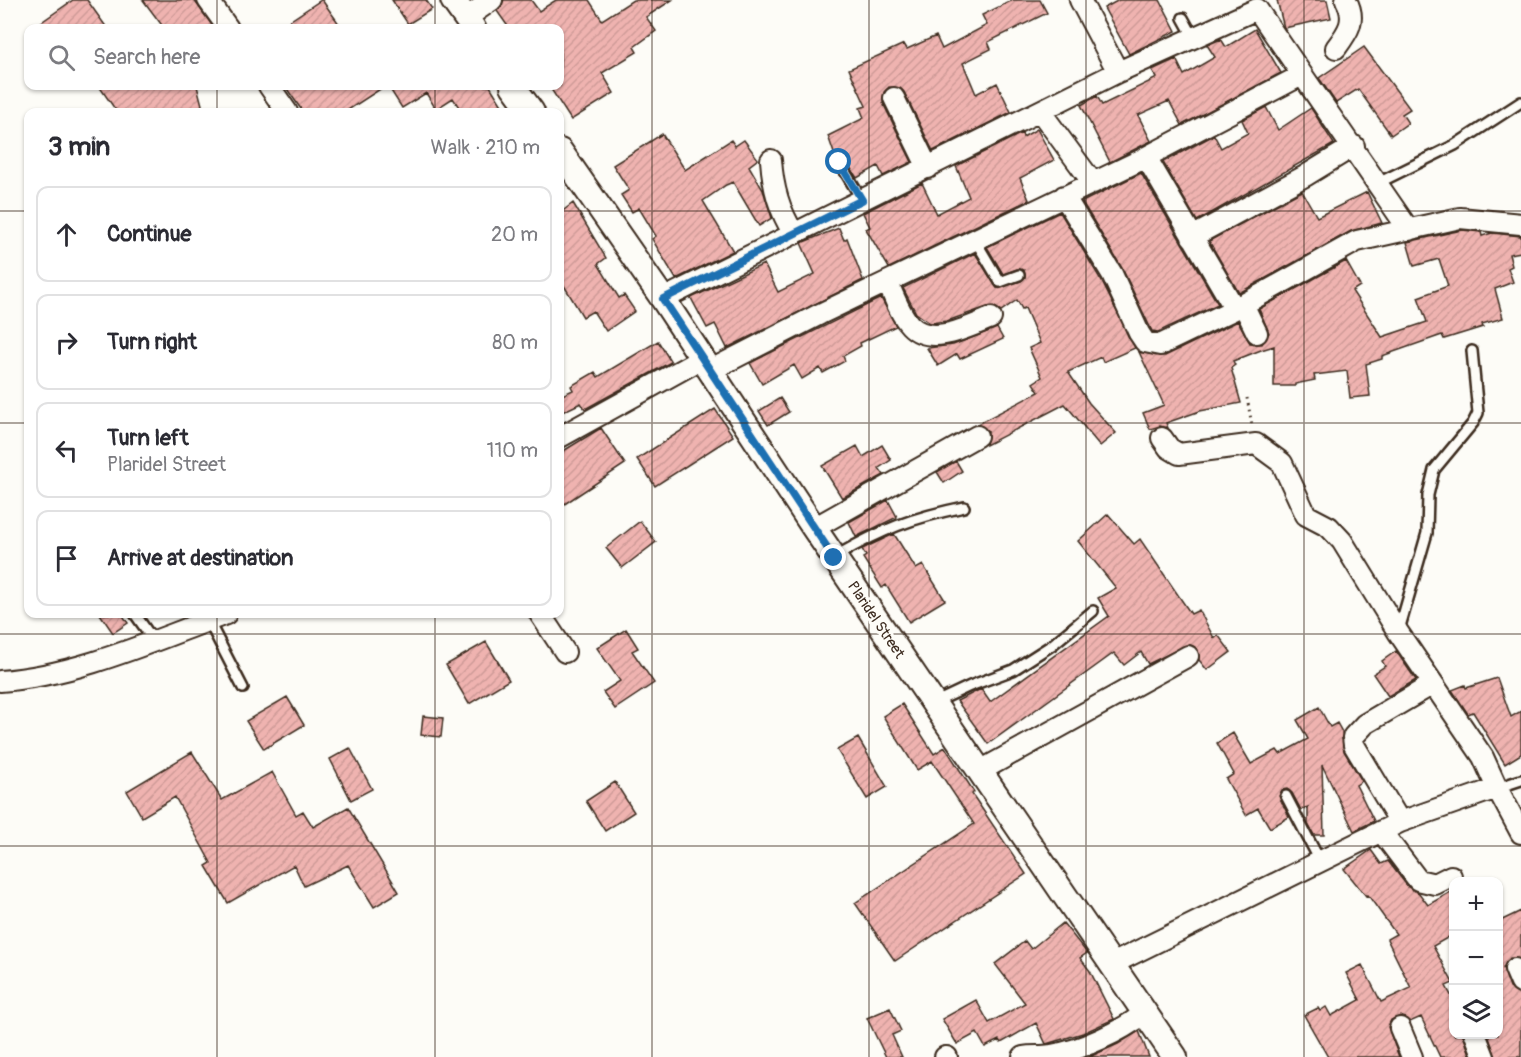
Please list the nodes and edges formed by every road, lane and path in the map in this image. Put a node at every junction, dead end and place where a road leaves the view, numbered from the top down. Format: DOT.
graph roads {
  1 [pos="208,0"];
  2 [pos="492,0"];
  3 [pos="1080,0"];
  4 [pos="1347,0"];
  5 [pos="1255,3"];
  6 [pos="464,16"];
  7 [pos="1183,18"];
  8 [pos="225,24"];
  9 [pos="1194,38"];
  10 [pos="1335,48"];
  11 [pos="1119,72"];
  12 [pos="1302,75"];
  13 [pos="272,90"];
  14 [pos="516,90"];
  15 [pos="894,98"];
  16 [pos="1521,102"];
  17 [pos="284,108"];
  18 [pos="529,108"];
  19 [pos="1040,111"];
  20 [pos="1354,146"];
  21 [pos="564,157"];
  22 [pos="1147,157"];
  23 [pos="771,160"];
  24 [pos="839,162"];
  25 [pos="928,168"];
  26 [pos="1093,183"];
  27 [pos="1378,183"];
  28 [pos="1064,196"];
  29 [pos="862,200"];
  30 [pos="1521,224"];
  31 [pos="1409,230"];
  32 [pos="794,234"];
  33 [pos="1192,237"];
  34 [pos="975,240"];
  35 [pos="1019,275"];
  36 [pos="888,283"];
  37 [pos="663,299"];
  38 [pos="1239,307"];
  39 [pos="991,318"];
  40 [pos="1257,333"];
  41 [pos="1472,351"];
  42 [pos="707,364"];
  43 [pos="1247,398"];
  44 [pos="564,426"];
  45 [pos="580,426"];
  46 [pos="564,435"];
  47 [pos="977,436"];
  48 [pos="1162,438"];
  49 [pos="1256,444"];
  50 [pos="964,507"];
  51 [pos="814,528"];
  52 [pos="834,558"];
  53 [pos="1093,611"];
  54 [pos="138,618"];
  55 [pos="214,618"];
  56 [pos="217,618"];
  57 [pos="543,618"];
  58 [pos="1398,632"];
  59 [pos="154,641"];
  60 [pos="565,652"];
  61 [pos="1188,656"];
  62 [pos="0,681"];
  63 [pos="1433,684"];
  64 [pos="243,688"];
  65 [pos="933,703"];
  66 [pos="980,771"];
  67 [pos="1521,780"];
  68 [pos="1497,788"];
  69 [pos="1286,796"];
  70 [pos="1400,822"];
  71 [pos="1381,831"];
  72 [pos="1521,833"];
  73 [pos="1320,861"];
  74 [pos="1451,876"];
  75 [pos="1112,964"];
  76 [pos="1145,1013"];
  77 [pos="1400,1028"];
  78 [pos="1477,1039"];
  79 [pos="1023,1057"];
  80 [pos="1173,1057"];
  81 [pos="1412,1057"];
  82 [pos="1484,1057"];
  1 -- 8 [label="street"];
  2 -- 6 [label="street"];
  3 -- 11 [label="street"];
  4 -- 10 [label="street"];
  5 -- 9 [label="street"];
  5 -- 12 [label="street"];
  7 -- 9 [label="lane"];
  9 -- 11 [label="street"];
  11 -- 19 [label="street"];
  12 -- 20 [label="street"];
  12 -- 22 [label="street"];
  13 -- 17 [label="street"];
  14 -- 18 [label="street"];
  15 -- 25 [label="street"];
  16 -- 27 [label="lane"];
  19 -- 25 [label="street"];
  19 -- 26 [label="street"];
  20 -- 27 [label="street"];
  20 -- 33 [label="street"];
  21 -- 37 [label="street, Plaridel Street"];
  22 -- 26 [label="street"];
  22 -- 33 [label="street"];
  23 -- 32 [label="street"];
  24 -- 29 [label="lane"];
  25 -- 29 [label="street"];
  26 -- 28 [label="street"];
  27 -- 31 [label="street"];
  28 -- 34 [label="street"];
  28 -- 38 [label="street"];
  29 -- 32 [label="street"];
  30 -- 31 [label="street"];
  31 -- 38 [label="street"];
  32 -- 37 [label="street"];
  33 -- 38 [label="street"];
  34 -- 35 [label="lane"];
  34 -- 36 [label="street"];
  36 -- 39 [label="street"];
  36 -- 42 [label="street"];
  37 -- 42 [label="street, Plaridel Street"];
  38 -- 40 [label="street"];
  41 -- 58 [label="lane"];
  42 -- 45 [label="street"];
  42 -- 51 [label="street, Plaridel Street"];
  43 -- 49 [label="path"];
  44 -- 45 [label="street"];
  45 -- 46 [label="street"];
  47 -- 51 [label="street"];
  48 -- 49 [label="street"];
  49 -- 58 [label="street"];
  50 -- 52 [label="lane"];
  51 -- 52 [label="street, Plaridel Street"];
  52 -- 65 [label="street, Plaridel Street"];
  53 -- 65 [label="lane"];
  54 -- 59 [label="lane"];
  55 -- 59 [label="street"];
  56 -- 64 [label="lane"];
  57 -- 60 [label="street"];
  58 -- 63 [label="street"];
  59 -- 62 [label="street"];
  61 -- 66 [label="street"];
  63 -- 68 [label="street"];
  63 -- 70 [label="street"];
  65 -- 66 [label="street, Plaridel Street"];
  66 -- 75 [label="street, Plaridel Street"];
  67 -- 68 [label="lane"];
  68 -- 70 [label="street"];
  68 -- 72 [label="street"];
  69 -- 73 [label="lane"];
  70 -- 71 [label="street"];
  71 -- 73 [label="street"];
  71 -- 74 [label="street"];
  73 -- 75 [label="street"];
  75 -- 76 [label="street, Plaridel Street"];
  76 -- 79 [label="street"];
  76 -- 80 [label="street, Plaridel Street"];
  77 -- 81 [label="street"];
  78 -- 82 [label="street"];
}
